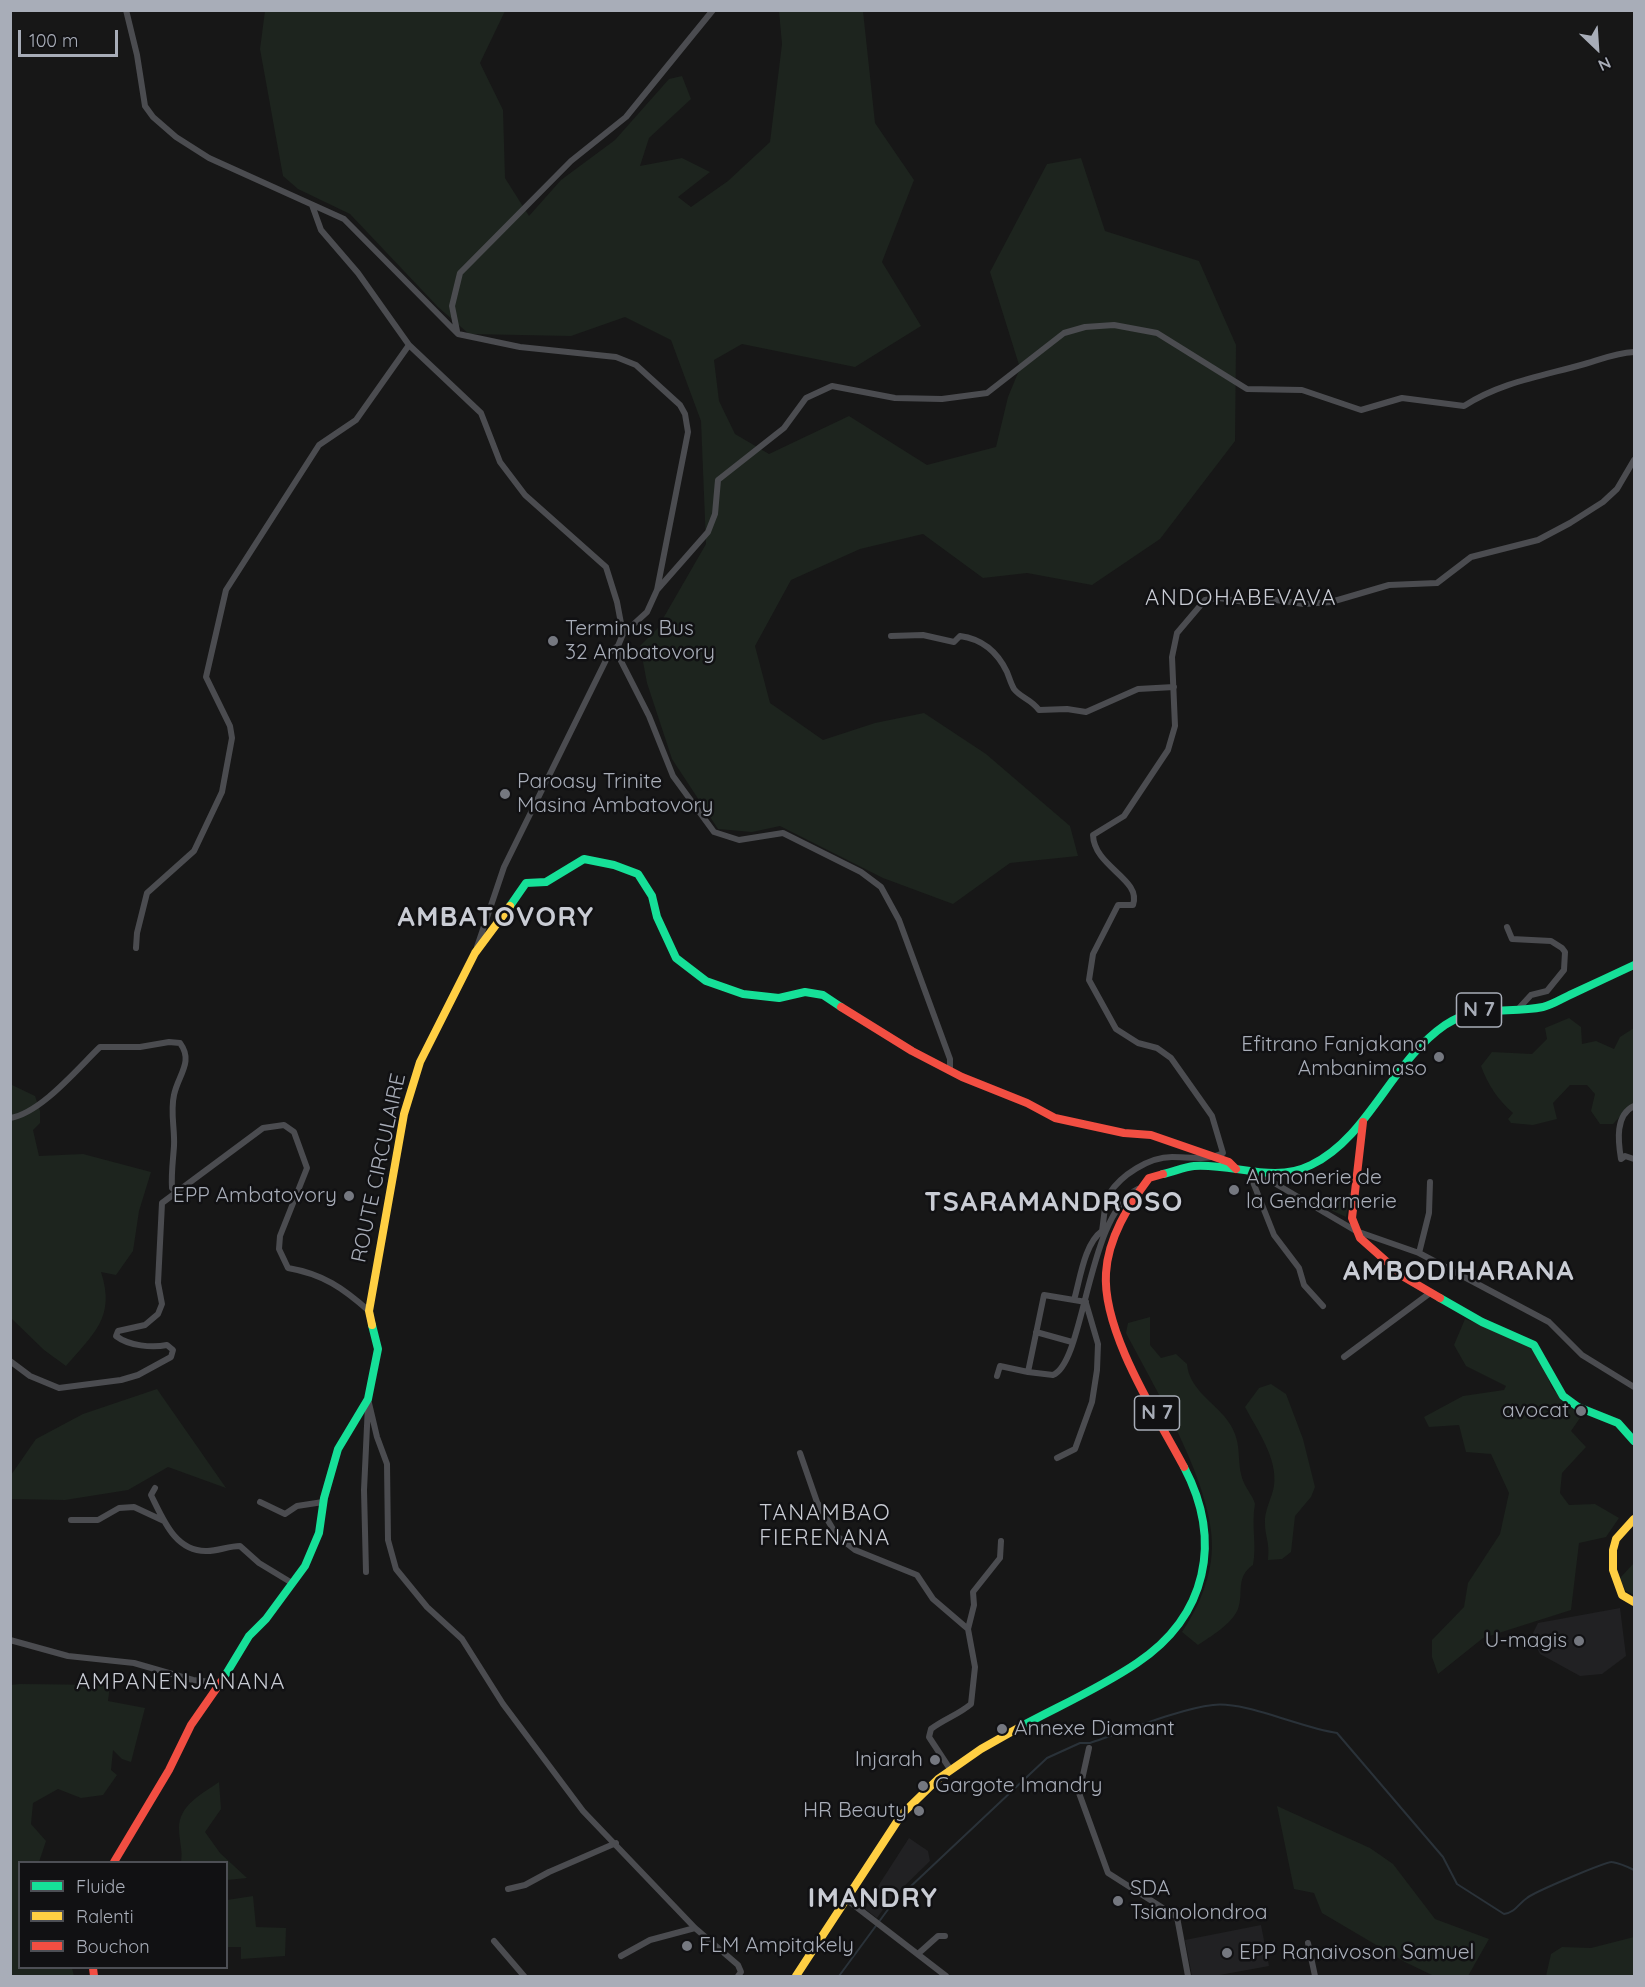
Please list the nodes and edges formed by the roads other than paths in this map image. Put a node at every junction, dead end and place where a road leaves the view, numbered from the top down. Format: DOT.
graph roads {
  1 [pos="126,10"];
  2 [pos="712,10"];
  3 [pos="312,205"];
  4 [pos="458,334"];
  5 [pos="409,345"];
  6 [pos="1635,352"];
  7 [pos="1635,460"];
  8 [pos="657,590"];
  9 [pos="623,634"];
  10 [pos="891,636"];
  11 [pos="618,646"];
  12 [pos="1173,687"];
  13 [pos="1507,927"];
  14 [pos="136,948"];
  15 [pos="475,953"];
  16 [pos="1635,965"];
  17 [pos="1616,972"];
  18 [pos="1635,972"];
  19 [pos="1520,1007"];
  20 [pos="950,1068"];
  21 [pos="1635,1106"];
  22 [pos="10,1118"];
  23 [pos="1363,1122"];
  24 [pos="1635,1159"];
  25 [pos="1214,1162"];
  26 [pos="1249,1172"];
  27 [pos="1259,1174"];
  28 [pos="1430,1182"];
  29 [pos="1141,1188"];
  30 [pos="176,1192"];
  31 [pos="1356,1231"];
  32 [pos="1419,1253"];
  33 [pos="1430,1293"];
  34 [pos="1074,1300"];
  35 [pos="1086,1302"];
  36 [pos="1323,1306"];
  37 [pos="369,1311"];
  38 [pos="1036,1332"];
  39 [pos="1072,1342"];
  40 [pos="1344,1357"];
  41 [pos="10,1361"];
  42 [pos="1028,1372"];
  43 [pos="997,1376"];
  44 [pos="1635,1387"];
  45 [pos="368,1399"];
  46 [pos="1635,1442"];
  47 [pos="800,1453"];
  48 [pos="1057,1458"];
  49 [pos="155,1488"];
  50 [pos="260,1502"];
  51 [pos="324,1502"];
  52 [pos="1635,1519"];
  53 [pos="71,1520"];
  54 [pos="164,1521"];
  55 [pos="1001,1541"];
  56 [pos="366,1572"];
  57 [pos="292,1583"];
  58 [pos="1635,1602"];
  59 [pos="968,1629"];
  60 [pos="10,1640"];
  61 [pos="221,1683"];
  62 [pos="1089,1748"];
  63 [pos="950,1769"];
  64 [pos="616,1843"];
  65 [pos="115,1861"];
  66 [pos="508,1889"];
  67 [pos="846,1899"];
  68 [pos="695,1928"];
  69 [pos="945,1936"];
  70 [pos="494,1941"];
  71 [pos="1308,1943"];
  72 [pos="919,1953"];
  73 [pos="621,1956"];
  74 [pos="946,1976"];
  75 [pos="524,1977"];
  76 [pos="738,1977"];
  77 [pos="796,1977"];
  78 [pos="1188,1977"];
  79 [pos="1315,1977"];
  1 -- 3 [label="street"];
  2 -- 4 [label="street"];
  3 -- 4 [label="street"];
  3 -- 5 [label="street"];
  4 -- 8 [label="street"];
  5 -- 9 [label="street"];
  5 -- 14 [label="street"];
  6 -- 8 [label="street"];
  7 -- 12 [label="street"];
  8 -- 9 [label="street"];
  9 -- 11 [label="street"];
  10 -- 12 [label="street"];
  11 -- 15 [label="street"];
  11 -- 20 [label="street"];
  12 -- 25 [label="street"];
  13 -- 19 [label="street"];
  15 -- 20 [label="street, ROUTE CIRCULAIRE"];
  15 -- 37 [label="street, ROUTE CIRCULAIRE"];
  16 -- 17 [label="street, N 7"];
  17 -- 18 [label="street"];
  17 -- 19 [label="street, N 7"];
  19 -- 23 [label="street, N 7"];
  20 -- 25 [label="street"];
  21 -- 24 [label="street"];
  22 -- 30 [label="street"];
  23 -- 27 [label="street, N 7"];
  23 -- 31 [label="street"];
  25 -- 26 [label="street, N 7"];
  25 -- 29 [label="street, N 7"];
  25 -- 34 [label="street"];
  26 -- 27 [label="street, N 7"];
  26 -- 36 [label="street"];
  27 -- 31 [label="street"];
  28 -- 32 [label="street"];
  29 -- 35 [label="street"];
  29 -- 63 [label="street, N 7"];
  30 -- 37 [label="street"];
  30 -- 41 [label="street"];
  31 -- 32 [label="street"];
  31 -- 33 [label="street"];
  32 -- 44 [label="street"];
  33 -- 40 [label="street"];
  33 -- 46 [label="street"];
  34 -- 35 [label="street"];
  34 -- 38 [label="street"];
  35 -- 39 [label="street"];
  35 -- 48 [label="street"];
  37 -- 45 [label="street, ROUTE CIRCULAIRE"];
  38 -- 39 [label="street"];
  38 -- 42 [label="street"];
  39 -- 42 [label="street"];
  42 -- 43 [label="street"];
  45 -- 51 [label="street, ROUTE CIRCULAIRE"];
  45 -- 56 [label="street"];
  45 -- 64 [label="street"];
  47 -- 59 [label="street"];
  49 -- 54 [label="street"];
  50 -- 51 [label="street"];
  51 -- 57 [label="street, ROUTE CIRCULAIRE"];
  52 -- 58 [label="street"];
  53 -- 54 [label="street"];
  54 -- 57 [label="street"];
  55 -- 59 [label="street"];
  57 -- 61 [label="street, ROUTE CIRCULAIRE"];
  59 -- 63 [label="street"];
  60 -- 61 [label="street"];
  61 -- 65 [label="street, ROUTE CIRCULAIRE"];
  62 -- 78 [label="street"];
  63 -- 67 [label="street, N 7"];
  64 -- 66 [label="street"];
  64 -- 68 [label="street"];
  67 -- 72 [label="street"];
  67 -- 77 [label="street, N 7"];
  68 -- 73 [label="street"];
  68 -- 76 [label="street"];
  69 -- 72 [label="street"];
  70 -- 75 [label="street"];
  71 -- 79 [label="street"];
  72 -- 74 [label="street"];
}
